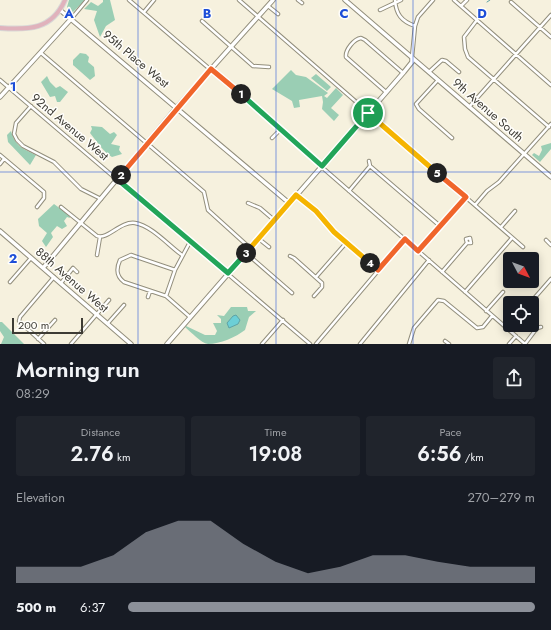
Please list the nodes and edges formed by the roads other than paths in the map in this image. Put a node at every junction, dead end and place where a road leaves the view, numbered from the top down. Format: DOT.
graph roads {
  1 [pos="65,0"];
  2 [pos="87,0"];
  3 [pos="129,0"];
  4 [pos="154,0"];
  5 [pos="239,0"];
  6 [pos="273,0"];
  7 [pos="298,0"];
  8 [pos="345,0"];
  9 [pos="401,0"];
  10 [pos="433,0"];
  11 [pos="454,0"];
  12 [pos="467,0"];
  13 [pos="395,2"];
  14 [pos="511,2"];
  15 [pos="302,3"];
  16 [pos="268,5"];
  17 [pos="461,6"];
  18 [pos="60,10"];
  19 [pos="380,10"];
  20 [pos="144,12"];
  21 [pos="278,14"];
  22 [pos="551,14"];
  23 [pos="258,16"];
  24 [pos="71,19"];
  25 [pos="477,20"];
  26 [pos="202,21"];
  27 [pos="415,26"];
  28 [pos="540,27"];
  29 [pos="0,28"];
  30 [pos="551,37"];
  31 [pos="231,47"];
  32 [pos="42,53"];
  33 [pos="516,55"];
  34 [pos="412,58"];
  35 [pos="269,68"];
  36 [pos="211,69"];
  37 [pos="429,72"];
  38 [pos="459,72"];
  39 [pos="403,73"];
  40 [pos="494,79"];
  41 [pos="0,80"];
  42 [pos="438,80"];
  43 [pos="551,85"];
  44 [pos="9,87"];
  45 [pos="386,92"];
  46 [pos="0,97"];
  47 [pos="31,106"];
  48 [pos="177,107"];
  49 [pos="469,107"];
  50 [pos="368,113"];
  51 [pos="550,125"];
  52 [pos="280,128"];
  53 [pos="272,138"];
  54 [pos="452,138"];
  55 [pos="147,143"];
  56 [pos="524,154"];
  57 [pos="0,155"];
  58 [pos="4,159"];
  59 [pos="368,161"];
  60 [pos="0,164"];
  61 [pos="322,166"];
  62 [pos="370,166"];
  63 [pos="551,177"];
  64 [pos="117,179"];
  65 [pos="349,191"];
  66 [pos="296,195"];
  67 [pos="466,197"];
  68 [pos="102,199"];
  69 [pos="248,203"];
  70 [pos="289,203"];
  71 [pos="475,205"];
  72 [pos="37,207"];
  73 [pos="61,207"];
  74 [pos="515,212"];
  75 [pos="274,220"];
  76 [pos="81,224"];
  77 [pos="440,226"];
  78 [pos="501,228"];
  79 [pos="0,231"];
  80 [pos="100,237"];
  81 [pos="258,238"];
  82 [pos="512,238"];
  83 [pos="405,239"];
  84 [pos="546,240"];
  85 [pos="190,242"];
  86 [pos="346,243"];
  87 [pos="467,243"];
  88 [pos="551,244"];
  89 [pos="269,247"];
  90 [pos="523,247"];
  91 [pos="250,248"];
  92 [pos="418,251"];
  93 [pos="245,253"];
  94 [pos="97,255"];
  95 [pos="182,255"];
  96 [pos="290,256"];
  97 [pos="31,258"];
  98 [pos="430,260"];
  99 [pos="43,268"];
  100 [pos="175,270"];
  101 [pos="378,270"];
  102 [pos="77,272"];
  103 [pos="442,272"];
  104 [pos="228,273"];
  105 [pos="54,277"];
  106 [pos="316,277"];
  107 [pos="551,279"];
  108 [pos="10,282"];
  109 [pos="61,283"];
  110 [pos="150,291"];
  111 [pos="465,292"];
  112 [pos="503,292"];
  113 [pos="292,293"];
  114 [pos="166,296"];
  115 [pos="314,296"];
  116 [pos="536,296"];
  117 [pos="148,297"];
  118 [pos="109,300"];
  119 [pos="124,305"];
  120 [pos="486,311"];
  121 [pos="97,314"];
  122 [pos="492,316"];
  123 [pos="190,317"];
  124 [pos="55,320"];
  125 [pos="283,320"];
  126 [pos="108,323"];
  127 [pos="503,326"];
  128 [pos="541,327"];
  129 [pos="511,332"];
  130 [pos="516,336"];
  131 [pos="38,339"];
  132 [pos="445,341"];
  133 [pos="44,344"];
  134 [pos="71,344"];
  135 [pos="131,344"];
  136 [pos="167,344"];
  137 [pos="262,344"];
  138 [pos="310,344"];
  139 [pos="316,344"];
  140 [pos="360,344"];
  141 [pos="409,344"];
  142 [pos="449,344"];
  143 [pos="509,344"];
  144 [pos="525,344"];
  1 -- 18 [label="main road"];
  2 -- 24 [label="street"];
  3 -- 20 [label="street"];
  4 -- 20 [label="street"];
  5 -- 23 [label="street"];
  6 -- 16 [label="street"];
  7 -- 15 [label="street"];
  8 -- 34 [label="street, 9th Avenue South"];
  9 -- 13 [label="street"];
  10 -- 27 [label="street"];
  11 -- 17 [label="street"];
  12 -- 17 [label="street"];
  13 -- 19 [label="street"];
  13 -- 27 [label="street"];
  14 -- 28 [label="street"];
  16 -- 21 [label="street"];
  16 -- 23 [label="street"];
  17 -- 25 [label="street"];
  18 -- 24 [label="street, 95th Place West"];
  18 -- 29 [label="main road"];
  20 -- 36 [label="street"];
  22 -- 28 [label="street"];
  23 -- 31 [label="street"];
  23 -- 50 [label="street"];
  24 -- 32 [label="street"];
  24 -- 48 [label="street, 95th Place West"];
  25 -- 33 [label="street"];
  25 -- 40 [label="street"];
  26 -- 31 [label="street"];
  27 -- 34 [label="street"];
  28 -- 30 [label="street"];
  28 -- 33 [label="street"];
  31 -- 35 [label="street"];
  31 -- 36 [label="street"];
  32 -- 44 [label="street"];
  32 -- 55 [label="street"];
  33 -- 40 [label="street"];
  33 -- 43 [label="street"];
  34 -- 37 [label="street, 9th Avenue South"];
  34 -- 39 [label="street"];
  36 -- 48 [label="street"];
  36 -- 52 [label="street"];
  37 -- 38 [label="street"];
  37 -- 42 [label="street, 9th Avenue South"];
  39 -- 45 [label="street"];
  39 -- 45 [label="street"];
  40 -- 49 [label="street"];
  40 -- 51 [label="street"];
  41 -- 44 [label="street, 92nd Avenue West"];
  42 -- 49 [label="street, 9th Avenue South"];
  42 -- 54 [label="street"];
  44 -- 46 [label="street"];
  44 -- 47 [label="street, 92nd Avenue West"];
  45 -- 50 [label="street"];
  47 -- 64 [label="street, 92nd Avenue West"];
  47 -- 68 [label="street"];
  48 -- 55 [label="street"];
  48 -- 70 [label="street, 95th Place West"];
  49 -- 56 [label="street, 9th Avenue South"];
  50 -- 61 [label="street"];
  50 -- 67 [label="street"];
  51 -- 56 [label="street"];
  52 -- 53 [label="street"];
  52 -- 61 [label="street"];
  55 -- 64 [label="street"];
  55 -- 91 [label="street"];
  56 -- 63 [label="street, 9th Avenue South"];
  56 -- 71 [label="street"];
  57 -- 58 [label="street"];
  58 -- 60 [label="street"];
  58 -- 72 [label="street"];
  59 -- 62 [label="street"];
  61 -- 65 [label="street"];
  61 -- 66 [label="street"];
  62 -- 65 [label="street"];
  62 -- 77 [label="street"];
  64 -- 68 [label="street"];
  64 -- 85 [label="street, 92nd Avenue West"];
  65 -- 83 [label="street"];
  66 -- 70 [label="street"];
  66 -- 86 [label="street"];
  67 -- 71 [label="street"];
  67 -- 77 [label="street"];
  68 -- 76 [label="street"];
  69 -- 75 [label="street"];
  70 -- 75 [label="street"];
  71 -- 78 [label="street"];
  73 -- 76 [label="street"];
  74 -- 78 [label="street"];
  75 -- 81 [label="street"];
  76 -- 80 [label="street"];
  76 -- 99 [label="street"];
  77 -- 92 [label="street"];
  78 -- 82 [label="street"];
  79 -- 97 [label="street, 88th Avenue West"];
  80 -- 94 [label="street"];
  80 -- 95 [label="street"];
  81 -- 89 [label="street"];
  81 -- 91 [label="street"];
  82 -- 90 [label="street"];
  82 -- 111 [label="street"];
  83 -- 92 [label="street"];
  83 -- 101 [label="street"];
  84 -- 88 [label="street"];
  85 -- 95 [label="street"];
  85 -- 104 [label="street, 92nd Avenue West"];
  86 -- 101 [label="street"];
  86 -- 106 [label="street"];
  87 -- 103 [label="street"];
  91 -- 93 [label="street"];
  92 -- 98 [label="street"];
  93 -- 104 [label="street"];
  93 -- 113 [label="street"];
  95 -- 100 [label="street"];
  96 -- 106 [label="street"];
  97 -- 99 [label="street, 88th Avenue West"];
  97 -- 108 [label="street"];
  98 -- 103 [label="street"];
  98 -- 140 [label="street"];
  99 -- 105 [label="street, 88th Avenue West"];
  100 -- 110 [label="street"];
  100 -- 114 [label="street"];
  101 -- 139 [label="street"];
  102 -- 109 [label="street"];
  103 -- 111 [label="street"];
  104 -- 123 [label="street"];
  104 -- 125 [label="street, 92nd Avenue West"];
  105 -- 109 [label="street, 88th Avenue West"];
  105 -- 131 [label="street"];
  106 -- 115 [label="street"];
  107 -- 116 [label="street"];
  109 -- 121 [label="street, 88th Avenue West"];
  110 -- 114 [label="street"];
  110 -- 117 [label="street"];
  111 -- 120 [label="street"];
  112 -- 120 [label="street"];
  114 -- 123 [label="street"];
  118 -- 121 [label="street"];
  119 -- 126 [label="street"];
  120 -- 122 [label="street"];
  121 -- 126 [label="street, 88th Avenue West"];
  121 -- 134 [label="street"];
  122 -- 127 [label="street"];
  122 -- 141 [label="street"];
  123 -- 136 [label="street"];
  124 -- 131 [label="street"];
  125 -- 137 [label="street"];
  125 -- 138 [label="street, 92nd Avenue West"];
  126 -- 135 [label="street, 88th Avenue West"];
  128 -- 144 [label="street"];
  129 -- 130 [label="street"];
  130 -- 143 [label="street"];
  130 -- 144 [label="street"];
  131 -- 133 [label="street"];
  132 -- 142 [label="street"];
}
